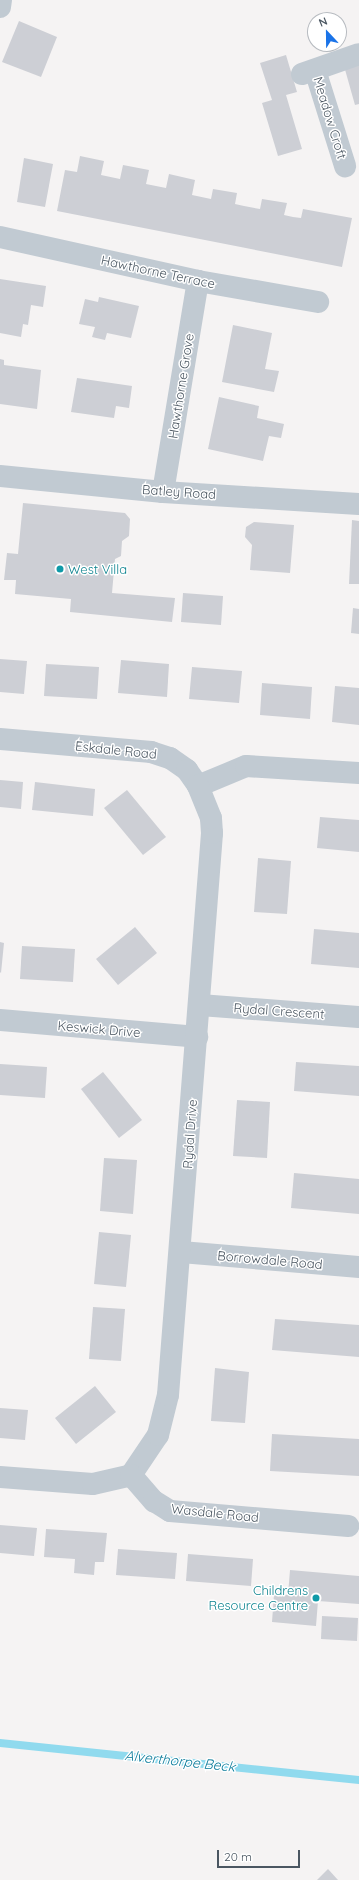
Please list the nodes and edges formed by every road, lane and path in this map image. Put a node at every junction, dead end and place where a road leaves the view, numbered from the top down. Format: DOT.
graph roads {
  1 [pos="1,0"];
  2 [pos="0,7"];
  3 [pos="359,54"];
  4 [pos="345,166"];
  5 [pos="0,237"];
  6 [pos="198,281"];
  7 [pos="318,302"];
  8 [pos="0,476"];
  9 [pos="164,492"];
  10 [pos="359,504"];
  11 [pos="0,739"];
  12 [pos="359,773"];
  13 [pos="198,786"];
  14 [pos="200,1005"];
  15 [pos="359,1017"];
  16 [pos="0,1020"];
  17 [pos="197,1037"];
  18 [pos="181,1252"];
  19 [pos="359,1267"];
  20 [pos="131,1475"];
  21 [pos="0,1478"];
  22 [pos="348,1526"];
  1 -- 2 [label="street"];
  3 -- 4 [label="street, Meadow Croft"];
  5 -- 6 [label="street, Hawthorne Terrace"];
  6 -- 7 [label="street, Hawthorne Terrace"];
  6 -- 9 [label="street, Hawthorne Grove"];
  8 -- 9 [label="street, Batley Road"];
  9 -- 10 [label="street, Batley Road"];
  11 -- 13 [label="street, Eskdale Road"];
  12 -- 13 [label="street"];
  13 -- 14 [label="street, Rydal Drive"];
  14 -- 15 [label="street, Rydal Crescent"];
  14 -- 17 [label="street, Rydal Drive"];
  16 -- 17 [label="street, Keswick Drive"];
  17 -- 18 [label="street, Rydal Drive"];
  18 -- 19 [label="street, Borrowdale Road"];
  18 -- 20 [label="street, Rydal Drive"];
  20 -- 21 [label="street"];
  20 -- 22 [label="street, Wasdale Road"];
}
